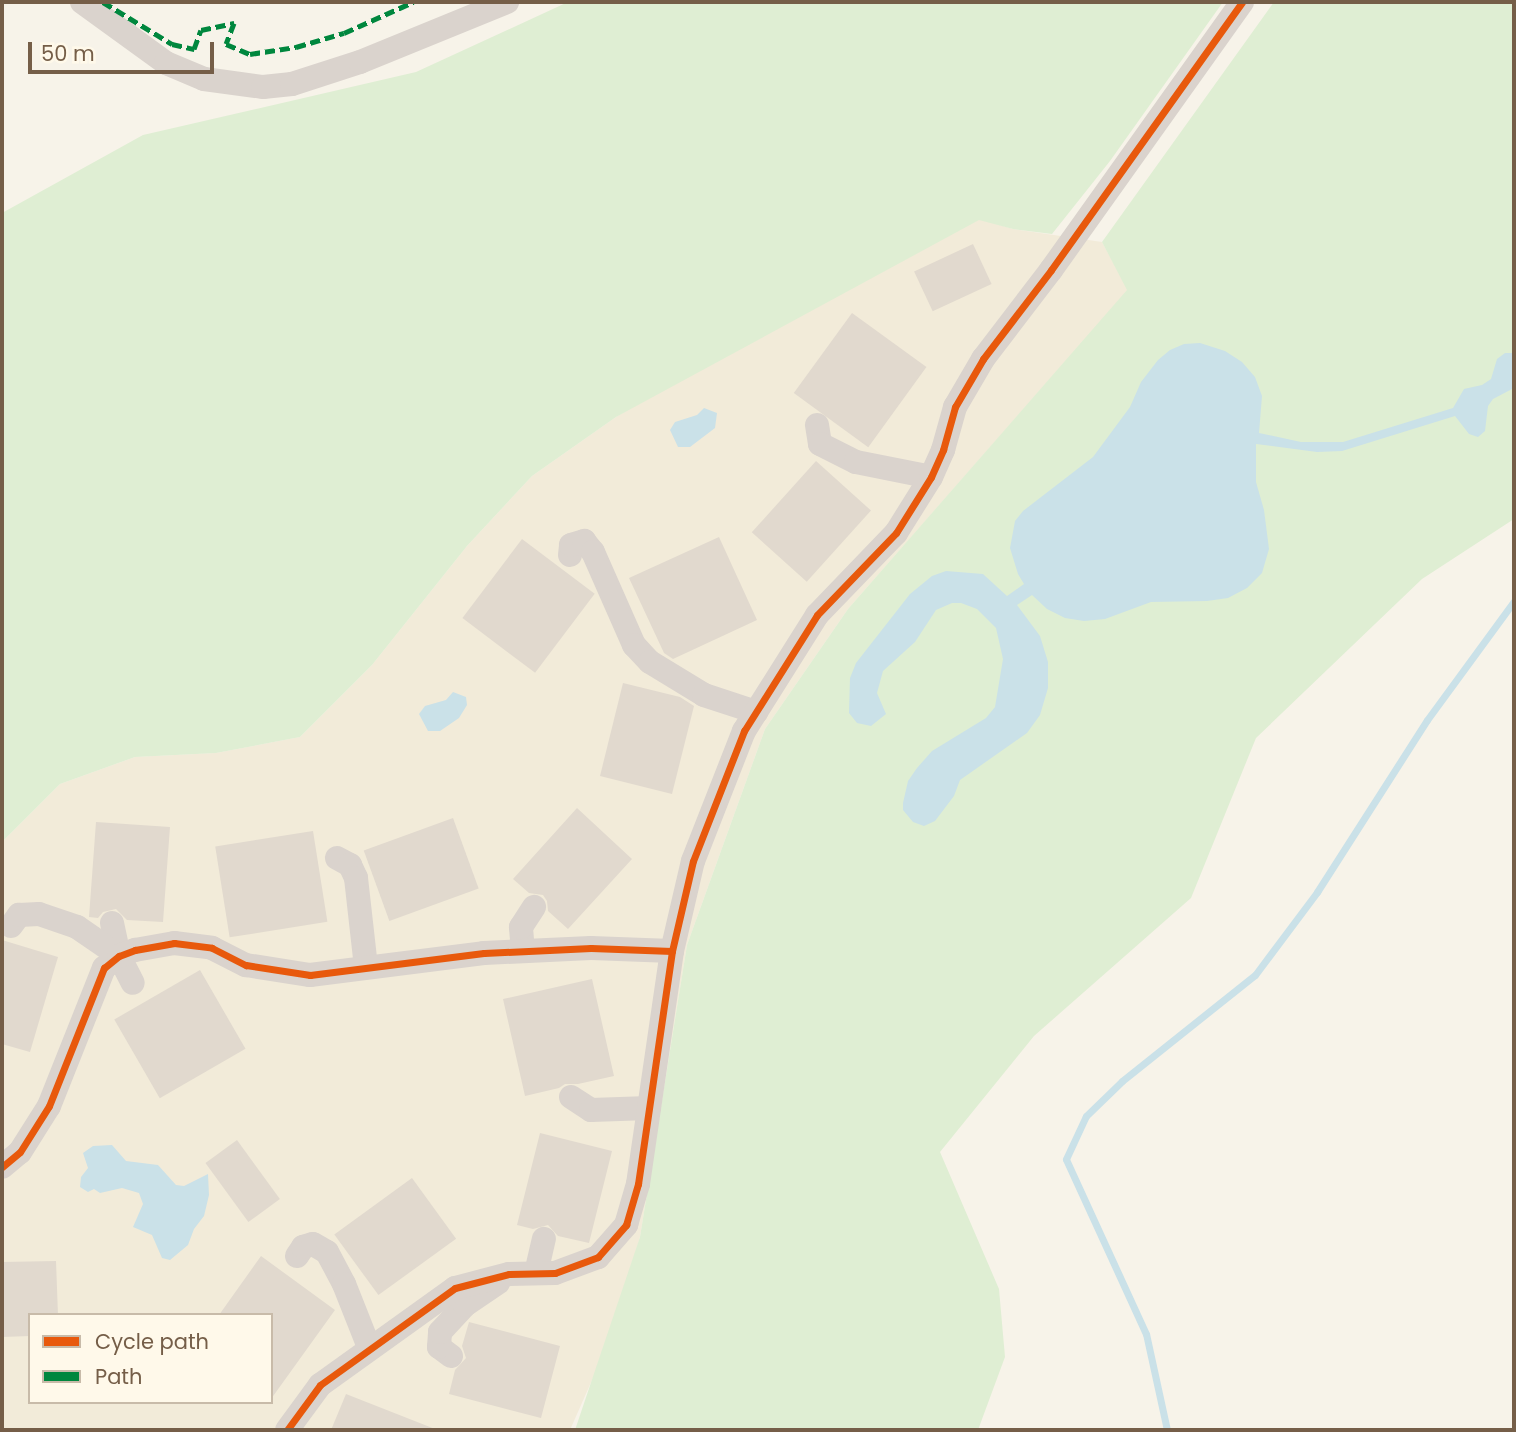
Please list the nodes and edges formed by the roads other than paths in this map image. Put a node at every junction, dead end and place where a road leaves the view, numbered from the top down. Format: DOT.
graph roads {
  1 [pos="82,2"];
  2 [pos="507,2"];
  3 [pos="1242,2"];
  4 [pos="817,425"];
  5 [pos="931,477"];
  6 [pos="570,555"];
  7 [pos="756,712"];
  8 [pos="337,858"];
  9 [pos="534,907"];
  10 [pos="112,923"];
  11 [pos="11,926"];
  12 [pos="523,951"];
  13 [pos="672,951"];
  14 [pos="119,956"];
  15 [pos="366,967"];
  16 [pos="133,983"];
  17 [pos="571,1097"];
  18 [pos="649,1108"];
  19 [pos="2,1167"];
  20 [pos="544,1239"];
  21 [pos="297,1256"];
  22 [pos="536,1273"];
  23 [pos="509,1274"];
  24 [pos="369,1347"];
  25 [pos="451,1356"];
  26 [pos="287,1430"];
  1 -- 2 [label="street"];
  3 -- 5 [label="street"];
  4 -- 5 [label="street"];
  5 -- 7 [label="street"];
  6 -- 7 [label="street"];
  7 -- 13 [label="street"];
  8 -- 15 [label="street"];
  9 -- 12 [label="street"];
  10 -- 14 [label="street"];
  11 -- 14 [label="street"];
  12 -- 13 [label="street"];
  12 -- 15 [label="street"];
  13 -- 18 [label="street"];
  14 -- 15 [label="street"];
  14 -- 16 [label="street"];
  14 -- 19 [label="street"];
  17 -- 18 [label="street"];
  18 -- 22 [label="street"];
  20 -- 22 [label="street"];
  21 -- 24 [label="street"];
  22 -- 23 [label="street"];
  23 -- 24 [label="street"];
  23 -- 25 [label="street"];
  24 -- 26 [label="street"];
}
